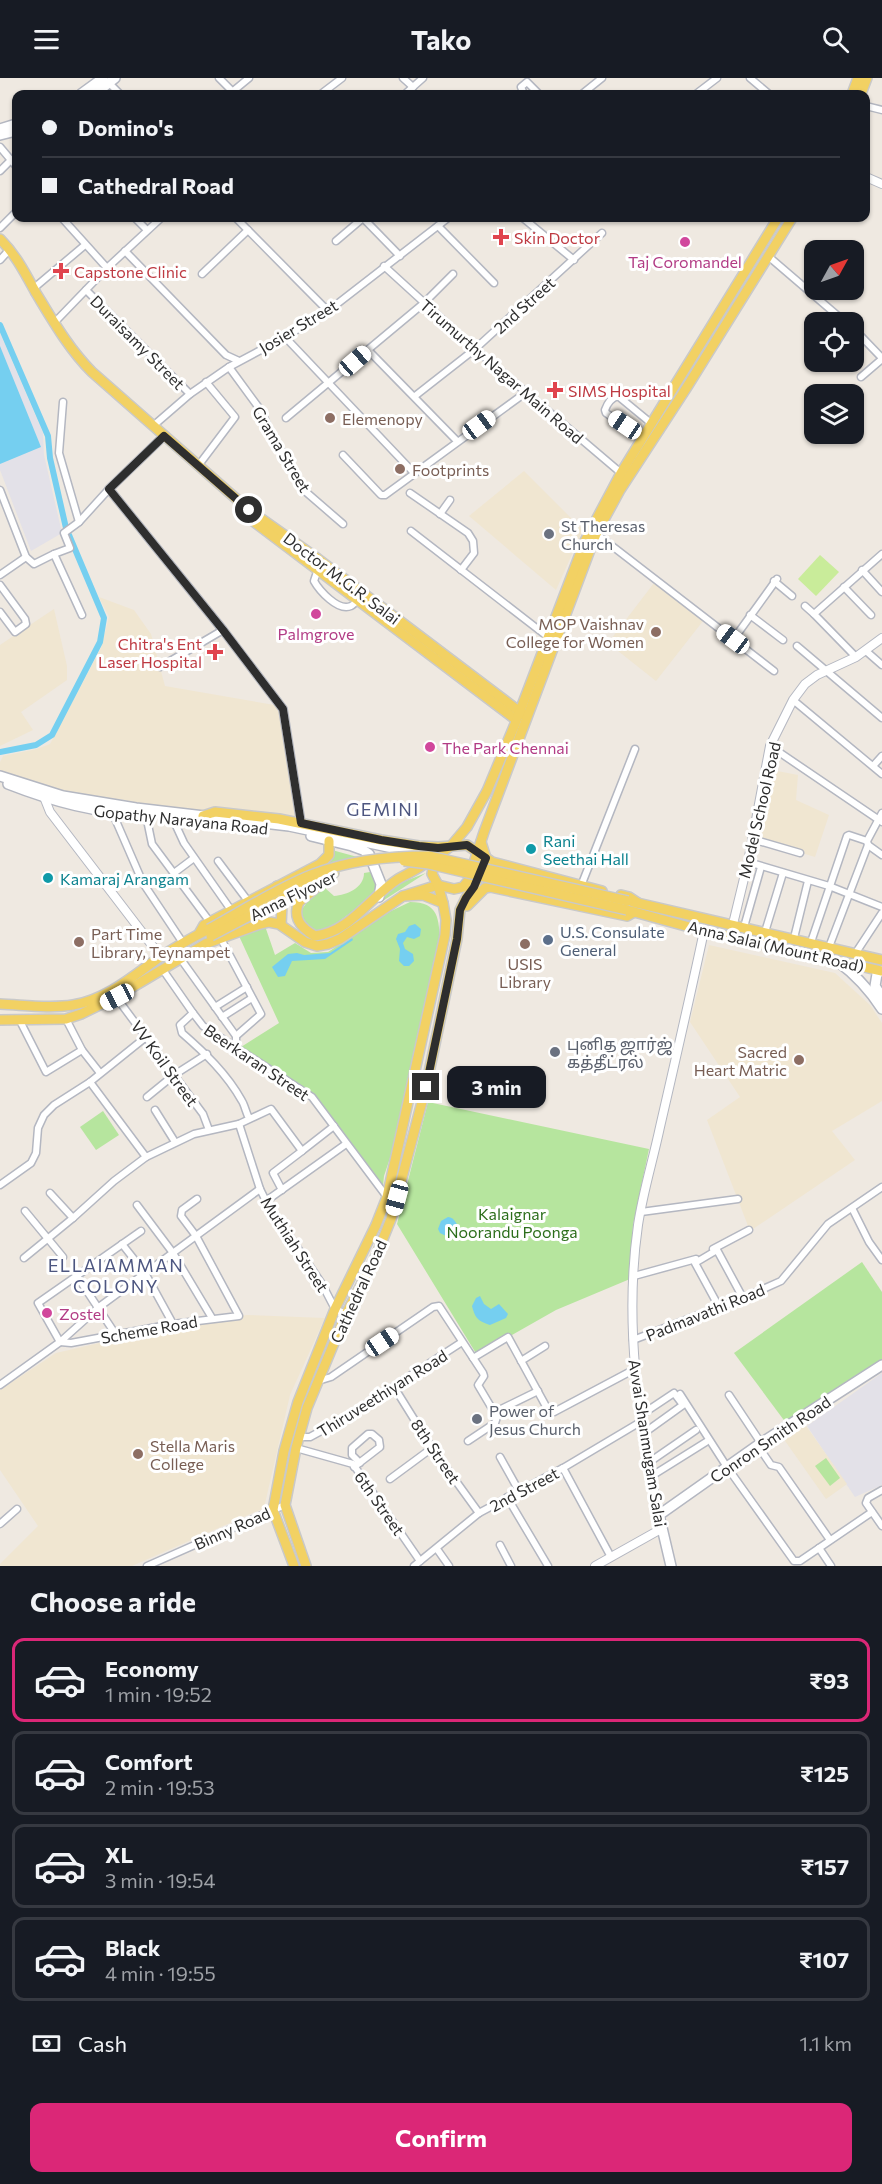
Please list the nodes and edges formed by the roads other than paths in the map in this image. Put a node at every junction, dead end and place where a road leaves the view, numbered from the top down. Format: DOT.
graph roads {
  1 [pos="219,78"];
  2 [pos="249,78"];
  3 [pos="342,78"];
  4 [pos="403,78"];
  5 [pos="423,78"];
  6 [pos="602,78"];
  7 [pos="717,78"];
  8 [pos="750,78"];
  9 [pos="109,80"];
  10 [pos="413,87"];
  11 [pos="89,90"];
  12 [pos="231,90"];
  13 [pos="237,90"];
  14 [pos="326,90"];
  15 [pos="410,90"];
  16 [pos="522,90"];
  17 [pos="535,90"];
  18 [pos="587,90"];
  19 [pos="701,90"];
  20 [pos="764,90"];
  21 [pos="0,147"];
  22 [pos="12,161"];
  23 [pos="12,216"];
  24 [pos="66,222"];
  25 [pos="139,222"];
  26 [pos="156,222"];
  27 [pos="241,222"];
  28 [pos="358,222"];
  29 [pos="367,222"];
  30 [pos="443,222"];
  31 [pos="528,222"];
  32 [pos="773,222"];
  33 [pos="789,222"];
  34 [pos="438,226"];
  35 [pos="0,228"];
  36 [pos="147,230"];
  37 [pos="248,230"];
  38 [pos="603,233"];
  39 [pos="0,239"];
  40 [pos="336,241"];
  41 [pos="86,245"];
  42 [pos="125,251"];
  43 [pos="4,252"];
  44 [pos="400,255"];
  45 [pos="768,256"];
  46 [pos="574,260"];
  47 [pos="384,266"];
  48 [pos="19,267"];
  49 [pos="107,268"];
  50 [pos="202,274"];
  51 [pos="453,274"];
  52 [pos="494,283"];
  53 [pos="34,288"];
  54 [pos="86,290"];
  55 [pos="424,303"];
  56 [pos="328,311"];
  57 [pos="834,312"];
  58 [pos="54,323"];
  59 [pos="285,337"];
  60 [pos="864,339"];
  61 [pos="475,349"];
  62 [pos="368,350"];
  63 [pos="882,358"];
  64 [pos="239,361"];
  65 [pos="229,367"];
  66 [pos="861,377"];
  67 [pos="206,382"];
  68 [pos="329,384"];
  69 [pos="525,393"];
  70 [pos="190,394"];
  71 [pos="415,396"];
  72 [pos="63,402"];
  73 [pos="286,418"];
  74 [pos="652,424"];
  75 [pos="153,426"];
  76 [pos="643,438"];
  77 [pos="162,439"];
  78 [pos="457,441"];
  79 [pos="343,455"];
  80 [pos="198,466"];
  81 [pos="414,473"];
  82 [pos="620,476"];
  83 [pos="109,489"];
  84 [pos="0,490"];
  85 [pos="620,490"];
  86 [pos="410,493"];
  87 [pos="450,500"];
  88 [pos="440,514"];
  89 [pos="79,522"];
  90 [pos="343,524"];
  91 [pos="411,531"];
  92 [pos="594,532"];
  93 [pos="54,554"];
  94 [pos="882,554"];
  95 [pos="26,557"];
  96 [pos="318,569"];
  97 [pos="461,570"];
  98 [pos="862,570"];
  99 [pos="0,575"];
  100 [pos="579,580"];
  101 [pos="569,582"];
  102 [pos="0,585"];
  103 [pos="844,586"];
  104 [pos="882,592"];
  105 [pos="792,596"];
  106 [pos="358,599"];
  107 [pos="805,606"];
  108 [pos="0,612"];
  109 [pos="814,614"];
  110 [pos="81,615"];
  111 [pos="750,615"];
  112 [pos="871,615"];
  113 [pos="223,630"];
  114 [pos="548,637"];
  115 [pos="882,638"];
  116 [pos="733,639"];
  117 [pos="783,640"];
  118 [pos="797,646"];
  119 [pos="866,651"];
  120 [pos="856,657"];
  121 [pos="882,665"];
  122 [pos="160,667"];
  123 [pos="774,671"];
  124 [pos="828,671"];
  125 [pos="793,700"];
  126 [pos="517,715"];
  127 [pos="529,718"];
  128 [pos="882,718"];
  129 [pos="770,746"];
  130 [pos="635,749"];
  131 [pos="882,756"];
  132 [pos="873,766"];
  133 [pos="882,774"];
  134 [pos="2,782"];
  135 [pos="40,788"];
  136 [pos="44,798"];
  137 [pos="113,814"];
  138 [pos="146,815"];
  139 [pos="203,816"];
  140 [pos="172,817"];
  141 [pos="881,818"];
  142 [pos="301,823"];
  143 [pos="752,839"];
  144 [pos="329,841"];
  145 [pos="481,842"];
  146 [pos="867,843"];
  147 [pos="451,846"];
  148 [pos="477,852"];
  149 [pos="800,854"];
  150 [pos="882,855"];
  151 [pos="432,856"];
  152 [pos="194,858"];
  153 [pos="489,860"];
  154 [pos="218,861"];
  155 [pos="748,862"];
  156 [pos="761,867"];
  157 [pos="174,873"];
  158 [pos="334,873"];
  159 [pos="783,873"];
  160 [pos="808,881"];
  161 [pos="438,885"];
  162 [pos="278,886"];
  163 [pos="581,886"];
  164 [pos="829,886"];
  165 [pos="485,888"];
  166 [pos="849,893"];
  167 [pos="402,896"];
  168 [pos="379,897"];
  169 [pos="248,901"];
  170 [pos="443,903"];
  171 [pos="632,906"];
  172 [pos="882,907"];
  173 [pos="231,910"];
  174 [pos="882,913"];
  175 [pos="733,924"];
  176 [pos="281,925"];
  177 [pos="744,927"];
  178 [pos="705,931"];
  179 [pos="765,932"];
  180 [pos="211,934"];
  181 [pos="457,937"];
  182 [pos="794,938"];
  183 [pos="812,942"];
  184 [pos="183,943"];
  185 [pos="828,946"];
  186 [pos="855,954"];
  187 [pos="161,957"];
  188 [pos="180,958"];
  189 [pos="882,960"];
  190 [pos="837,961"];
  191 [pos="163,970"];
  192 [pos="882,971"];
  193 [pos="248,987"];
  194 [pos="117,997"];
  195 [pos="882,997"];
  196 [pos="252,998"];
  197 [pos="0,1004"];
  198 [pos="215,1007"];
  199 [pos="882,1009"];
  200 [pos="193,1013"];
  201 [pos="222,1017"];
  202 [pos="66,1019"];
  203 [pos="0,1020"];
  204 [pos="20,1020"];
  205 [pos="236,1036"];
  206 [pos="146,1037"];
  207 [pos="236,1047"];
  208 [pos="82,1050"];
  209 [pos="207,1054"];
  210 [pos="100,1073"];
  211 [pos="174,1075"];
  212 [pos="90,1082"];
  213 [pos="147,1097"];
  214 [pos="156,1110"];
  215 [pos="249,1118"];
  216 [pos="239,1124"];
  217 [pos="334,1126"];
  218 [pos="209,1130"];
  219 [pos="175,1142"];
  220 [pos="346,1144"];
  221 [pos="302,1151"];
  222 [pos="146,1157"];
  223 [pos="0,1185"];
  224 [pos="882,1187"];
  225 [pos="260,1189"];
  226 [pos="282,1190"];
  227 [pos="50,1193"];
  228 [pos="387,1197"];
  229 [pos="197,1199"];
  230 [pos="738,1199"];
  231 [pos="266,1201"];
  232 [pos="137,1205"];
  233 [pos="852,1208"];
  234 [pos="25,1211"];
  235 [pos="641,1212"];
  236 [pos="73,1218"];
  237 [pos="749,1230"];
  238 [pos="141,1231"];
  239 [pos="196,1236"];
  240 [pos="48,1238"];
  241 [pos="122,1244"];
  242 [pos="173,1254"];
  243 [pos="63,1257"];
  244 [pos="24,1258"];
  245 [pos="882,1260"];
  246 [pos="145,1273"];
  247 [pos="77,1276"];
  248 [pos="634,1276"];
  249 [pos="743,1298"];
  250 [pos="99,1307"];
  251 [pos="718,1307"];
  252 [pos="335,1309"];
  253 [pos="346,1314"];
  254 [pos="212,1318"];
  255 [pos="173,1324"];
  256 [pos="116,1335"];
  257 [pos="633,1340"];
  258 [pos="60,1342"];
  259 [pos="462,1342"];
  260 [pos="545,1346"];
  261 [pos="473,1358"];
  262 [pos="521,1361"];
  263 [pos="882,1365"];
  264 [pos="635,1369"];
  265 [pos="318,1382"];
  266 [pos="0,1385"];
  267 [pos="394,1387"];
  268 [pos="538,1392"];
  269 [pos="680,1394"];
  270 [pos="729,1395"];
  271 [pos="495,1412"];
  272 [pos="641,1418"];
  273 [pos="696,1430"];
  274 [pos="644,1433"];
  275 [pos="299,1437"];
  276 [pos="468,1441"];
  277 [pos="706,1442"];
  278 [pos="760,1445"];
  279 [pos="296,1448"];
  280 [pos="432,1448"];
  281 [pos="500,1456"];
  282 [pos="648,1463"];
  283 [pos="357,1465"];
  284 [pos="727,1467"];
  285 [pos="563,1468"];
  286 [pos="650,1477"];
  287 [pos="390,1479"];
  288 [pos="882,1490"];
  289 [pos="519,1491"];
  290 [pos="507,1497"];
  291 [pos="285,1505"];
  292 [pos="17,1509"];
  293 [pos="273,1510"];
  294 [pos="872,1512"];
  295 [pos="479,1513"];
  296 [pos="659,1515"];
  297 [pos="0,1524"];
  298 [pos="882,1526"];
  299 [pos="662,1529"];
  300 [pos="830,1540"];
  301 [pos="500,1545"];
  302 [pos="819,1548"];
  303 [pos="437,1549"];
  304 [pos="611,1557"];
  305 [pos="420,1561"];
  306 [pos="147,1566"];
  307 [pos="294,1566"];
  308 [pos="306,1566"];
  309 [pos="414,1566"];
  310 [pos="449,1566"];
  311 [pos="511,1566"];
  312 [pos="549,1566"];
  313 [pos="595,1566"];
  314 [pos="671,1566"];
  315 [pos="831,1566"];
  1 -- 12 [label="street"];
  2 -- 13 [label="street"];
  3 -- 14 [label="street"];
  4 -- 10 [label="street"];
  5 -- 10 [label="street"];
  6 -- 18 [label="street"];
  7 -- 19 [label="street"];
  8 -- 20 [label="street"];
  9 -- 11 [label="main road"];
  10 -- 15 [label="street"];
  16 -- 17 [label="street"];
  21 -- 22 [label="street"];
  23 -- 35 [label="street"];
  24 -- 41 [label="street"];
  25 -- 36 [label="street"];
  26 -- 36 [label="street"];
  27 -- 37 [label="street"];
  28 -- 40 [label="street"];
  29 -- 44 [label="street"];
  30 -- 34 [label="street, Josier Street"];
  31 -- 46 [label="street"];
  32 -- 74 [label="main road"];
  33 -- 45 [label="main road"];
  34 -- 44 [label="street, Josier Street"];
  34 -- 52 [label="street"];
  36 -- 42 [label="street"];
  37 -- 50 [label="street"];
  37 -- 56 [label="street"];
  38 -- 46 [label="street, 2nd Street"];
  39 -- 43 [label="main road"];
  41 -- 49 [label="street"];
  41 -- 53 [label="street"];
  42 -- 49 [label="street"];
  42 -- 64 [label="street"];
  43 -- 48 [label="main road"];
  44 -- 47 [label="street, Josier Street"];
  45 -- 57 [label="street"];
  45 -- 85 [label="main road"];
  46 -- 61 [label="street, 2nd Street"];
  47 -- 55 [label="street, Tirumurthy Nagar Main Road"];
  47 -- 56 [label="street, Josier Street"];
  48 -- 53 [label="main road, Doctor M.G.R. Salai"];
  48 -- 77 [label="main road, Doctor M.G.R. Salai"];
  49 -- 54 [label="street"];
  51 -- 55 [label="street"];
  53 -- 58 [label="main road, Doctor M.G.R. Salai"];
  54 -- 58 [label="street"];
  54 -- 70 [label="street, Duraisamy Street"];
  55 -- 61 [label="street, Tirumurthy Nagar Main Road"];
  55 -- 62 [label="street"];
  56 -- 59 [label="street, Josier Street"];
  58 -- 75 [label="main road, Doctor M.G.R. Salai"];
  59 -- 64 [label="street, Josier Street"];
  59 -- 68 [label="street"];
  60 -- 63 [label="street"];
  61 -- 69 [label="street, Tirumurthy Nagar Main Road"];
  61 -- 71 [label="street, 2nd Street"];
  62 -- 68 [label="street"];
  62 -- 71 [label="street"];
  63 -- 66 [label="street"];
  64 -- 65 [label="street, Josier Street"];
  65 -- 67 [label="street, Josier Street"];
  65 -- 90 [label="street, Grama Street"];
  67 -- 70 [label="street, Josier Street"];
  67 -- 80 [label="street"];
  68 -- 73 [label="street"];
  68 -- 81 [label="street"];
  69 -- 78 [label="street"];
  69 -- 82 [label="street, Tirumurthy Nagar Main Road"];
  70 -- 75 [label="street, Josier Street"];
  71 -- 78 [label="street"];
  72 -- 89 [label="street"];
  74 -- 76 [label="main road"];
  74 -- 76 [label="street"];
  75 -- 77 [label="main road, Doctor M.G.R. Salai"];
  76 -- 82 [label="main road"];
  77 -- 80 [label="main road, Doctor M.G.R. Salai"];
  77 -- 83 [label="street"];
  77 -- 96 [label="main road, Doctor M.G.R. Salai"];
  78 -- 81 [label="street"];
  79 -- 81 [label="street"];
  80 -- 126 [label="main road, Doctor M.G.R. Salai"];
  82 -- 85 [label="main road"];
  82 -- 92 [label="main road"];
  83 -- 89 [label="street"];
  83 -- 113 [label="street"];
  84 -- 95 [label="street"];
  85 -- 92 [label="main road"];
  86 -- 88 [label="street"];
  87 -- 88 [label="street"];
  88 -- 97 [label="street"];
  89 -- 93 [label="street"];
  91 -- 97 [label="street"];
  92 -- 100 [label="main road"];
  92 -- 101 [label="main road"];
  92 -- 116 [label="street"];
  93 -- 95 [label="street"];
  93 -- 110 [label="street"];
  94 -- 98 [label="street"];
  95 -- 99 [label="street"];
  96 -- 106 [label="main road, Doctor M.G.R. Salai"];
  96 -- 106 [label="street"];
  97 -- 114 [label="street"];
  98 -- 103 [label="street"];
  98 -- 104 [label="street"];
  100 -- 101 [label="main road"];
  100 -- 127 [label="main road"];
  101 -- 114 [label="main road"];
  102 -- 108 [label="street"];
  103 -- 109 [label="street"];
  103 -- 112 [label="street"];
  105 -- 111 [label="street"];
  106 -- 126 [label="main road, Doctor M.G.R. Salai"];
  107 -- 109 [label="street"];
  109 -- 120 [label="street"];
  111 -- 116 [label="street"];
  111 -- 117 [label="street"];
  113 -- 122 [label="street"];
  113 -- 142 [label="street"];
  114 -- 126 [label="main road"];
  115 -- 119 [label="street, Model School Road"];
  116 -- 123 [label="street"];
  118 -- 124 [label="street"];
  119 -- 120 [label="street, Model School Road"];
  119 -- 121 [label="street"];
  120 -- 124 [label="street, Model School Road"];
  124 -- 125 [label="street, Model School Road"];
  124 -- 128 [label="street"];
  125 -- 129 [label="street, Model School Road"];
  125 -- 132 [label="street"];
  126 -- 127 [label="main road, Doctor M.G.R. Salai"];
  126 -- 147 [label="main road"];
  127 -- 145 [label="main road"];
  129 -- 141 [label="street"];
  129 -- 143 [label="street, Model School Road"];
  130 -- 163 [label="street"];
  131 -- 132 [label="street"];
  132 -- 133 [label="street"];
  134 -- 135 [label="main road, Anna Flyover"];
  134 -- 136 [label="main road, Gopathy Narayana Road"];
  135 -- 136 [label="street"];
  135 -- 139 [label="main road, Anna Flyover"];
  136 -- 137 [label="main road, Gopathy Narayana Road"];
  136 -- 187 [label="street"];
  137 -- 138 [label="main road, Gopathy Narayana Road"];
  137 -- 184 [label="street"];
  138 -- 140 [label="main road, Gopathy Narayana Road"];
  138 -- 157 [label="street"];
  139 -- 142 [label="main road"];
  139 -- 151 [label="main road, Anna Flyover, bridge"];
  140 -- 144 [label="main road, Gopathy Narayana Road"];
  140 -- 152 [label="street"];
  141 -- 146 [label="street"];
  142 -- 147 [label="main road"];
  143 -- 149 [label="street"];
  143 -- 155 [label="street, Model School Road"];
  144 -- 162 [label="main road"];
  144 -- 168 [label="main road, Gopathy Narayana Road"];
  145 -- 148 [label="main road"];
  145 -- 153 [label="main road"];
  146 -- 150 [label="street"];
  146 -- 164 [label="street"];
  146 -- 166 [label="street"];
  147 -- 148 [label="main road"];
  147 -- 151 [label="main road"];
  148 -- 153 [label="main road"];
  148 -- 161 [label="main road"];
  151 -- 161 [label="main road, Cathedral Road"];
  151 -- 168 [label="main road"];
  151 -- 171 [label="main road, Anna Flyover, bridge"];
  151 -- 180 [label="main road, Anna Flyover, bridge"];
  152 -- 157 [label="street"];
  152 -- 173 [label="street"];
  153 -- 163 [label="main road"];
  153 -- 165 [label="main road"];
  153 -- 181 [label="main road, Cathedral Road"];
  154 -- 169 [label="street"];
  155 -- 156 [label="street"];
  155 -- 175 [label="street, Model School Road"];
  156 -- 159 [label="street"];
  156 -- 177 [label="street"];
  157 -- 180 [label="street"];
  158 -- 168 [label="main road"];
  158 -- 171 [label="main road, Anna Flyover, bridge"];
  158 -- 180 [label="main road, Anna Flyover, bridge"];
  159 -- 160 [label="street"];
  159 -- 179 [label="street"];
  160 -- 164 [label="street"];
  160 -- 182 [label="street"];
  161 -- 167 [label="main road"];
  161 -- 170 [label="main road, Cathedral Road"];
  162 -- 169 [label="main road"];
  162 -- 176 [label="main road"];
  163 -- 171 [label="main road"];
  164 -- 166 [label="street"];
  164 -- 183 [label="street"];
  165 -- 171 [label="main road"];
  165 -- 181 [label="main road"];
  166 -- 172 [label="street"];
  166 -- 185 [label="street"];
  167 -- 170 [label="main road"];
  167 -- 176 [label="main road"];
  169 -- 173 [label="main road"];
  170 -- 228 [label="main road, Cathedral Road"];
  171 -- 175 [label="main road, Anna Salai (Mount Road)"];
  171 -- 178 [label="main road, Anna Salai (Mount Road)"];
  173 -- 180 [label="main road"];
  174 -- 186 [label="street"];
  175 -- 177 [label="main road, Anna Salai (Mount Road)"];
  176 -- 180 [label="main road"];
  177 -- 179 [label="main road, Anna Salai (Mount Road)"];
  178 -- 190 [label="main road, Anna Salai (Mount Road)"];
  178 -- 235 [label="street, Avvai Shanmugam Salai"];
  179 -- 182 [label="main road, Anna Salai (Mount Road)"];
  180 -- 184 [label="main road, Anna Flyover"];
  180 -- 188 [label="main road"];
  180 -- 193 [label="street"];
  181 -- 253 [label="main road, Cathedral Road"];
  182 -- 183 [label="main road, Anna Salai (Mount Road)"];
  183 -- 185 [label="main road, Anna Salai (Mount Road)"];
  184 -- 187 [label="main road, Anna Flyover"];
  185 -- 186 [label="main road, Anna Salai (Mount Road)"];
  186 -- 189 [label="main road, Anna Salai (Mount Road)"];
  187 -- 197 [label="main road"];
  188 -- 191 [label="main road"];
  188 -- 198 [label="street"];
  190 -- 192 [label="main road, Anna Salai (Mount Road)"];
  190 -- 199 [label="main road"];
  191 -- 194 [label="main road"];
  191 -- 200 [label="street, Beerkaran Street"];
  192 -- 195 [label="main road"];
  193 -- 196 [label="street"];
  193 -- 198 [label="street"];
  194 -- 202 [label="main road"];
  194 -- 206 [label="street, VV Koil Street"];
  196 -- 201 [label="street"];
  196 -- 205 [label="street"];
  198 -- 201 [label="street"];
  200 -- 207 [label="street, Beerkaran Street"];
  200 -- 209 [label="street"];
  201 -- 205 [label="street"];
  202 -- 204 [label="main road"];
  202 -- 208 [label="street"];
  203 -- 204 [label="main road"];
  204 -- 208 [label="street"];
  205 -- 207 [label="street"];
  206 -- 210 [label="street"];
  206 -- 211 [label="street, VV Koil Street"];
  207 -- 217 [label="street, Beerkaran Street"];
  208 -- 210 [label="street"];
  209 -- 211 [label="street"];
  209 -- 215 [label="street"];
  210 -- 212 [label="street"];
  211 -- 213 [label="street"];
  211 -- 218 [label="street, VV Koil Street"];
  212 -- 222 [label="street"];
  212 -- 223 [label="street"];
  214 -- 219 [label="street"];
  215 -- 216 [label="street"];
  215 -- 221 [label="street"];
  216 -- 218 [label="street"];
  216 -- 225 [label="street, Muthiah Street"];
  217 -- 220 [label="street, Beerkaran Street"];
  217 -- 221 [label="street"];
  218 -- 219 [label="street"];
  219 -- 222 [label="street"];
  220 -- 226 [label="street"];
  220 -- 228 [label="street, Beerkaran Street"];
  221 -- 226 [label="street"];
  222 -- 236 [label="street"];
  224 -- 233 [label="street, Padmavathi Road"];
  225 -- 231 [label="street, Muthiah Street"];
  225 -- 239 [label="street"];
  226 -- 231 [label="street"];
  227 -- 236 [label="street"];
  228 -- 252 [label="main road, Cathedral Road"];
  229 -- 239 [label="street"];
  230 -- 235 [label="street"];
  231 -- 252 [label="street, Muthiah Street"];
  232 -- 242 [label="street"];
  233 -- 245 [label="street"];
  233 -- 249 [label="street, Padmavathi Road"];
  234 -- 240 [label="street"];
  235 -- 248 [label="street, Avvai Shanmugam Salai"];
  236 -- 240 [label="street"];
  237 -- 248 [label="street"];
  238 -- 241 [label="street"];
  239 -- 242 [label="street"];
  239 -- 254 [label="street, Scheme Road"];
  240 -- 243 [label="street"];
  240 -- 244 [label="street"];
  241 -- 246 [label="street"];
  241 -- 247 [label="street"];
  242 -- 246 [label="street"];
  242 -- 254 [label="street"];
  246 -- 250 [label="street"];
  246 -- 255 [label="street"];
  247 -- 250 [label="street"];
  247 -- 258 [label="street"];
  248 -- 257 [label="street, Avvai Shanmugam Salai"];
  249 -- 251 [label="street, Padmavathi Road"];
  249 -- 251 [label="street"];
  250 -- 256 [label="street"];
  250 -- 258 [label="street"];
  251 -- 257 [label="street, Padmavathi Road"];
  252 -- 253 [label="street, Muthiah Street"];
  252 -- 293 [label="main road, Cathedral Road"];
  253 -- 265 [label="main road, Cathedral Road"];
  254 -- 255 [label="street, Scheme Road"];
  255 -- 256 [label="street, Scheme Road"];
  256 -- 258 [label="street, Scheme Road"];
  257 -- 264 [label="street, Avvai Shanmugam Salai"];
  258 -- 266 [label="street"];
  259 -- 261 [label="street"];
  259 -- 265 [label="street"];
  259 -- 267 [label="street, Thiruveethiyan Road"];
  260 -- 262 [label="street"];
  261 -- 262 [label="street"];
  261 -- 271 [label="street"];
  262 -- 268 [label="street"];
  263 -- 278 [label="main road, Conron Smith Road"];
  264 -- 268 [label="street"];
  264 -- 272 [label="street, Avvai Shanmugam Salai"];
  265 -- 275 [label="main road, Cathedral Road"];
  267 -- 275 [label="street, Thiruveethiyan Road"];
  267 -- 280 [label="street, 8th Street"];
  268 -- 271 [label="street"];
  269 -- 284 [label="street"];
  270 -- 278 [label="street"];
  271 -- 276 [label="street"];
  272 -- 274 [label="street, Avvai Shanmugam Salai"];
  272 -- 274 [label="street, 2nd Street"];
  272 -- 285 [label="street, 2nd Street"];
  273 -- 282 [label="street"];
  274 -- 282 [label="street, Avvai Shanmugam Salai"];
  275 -- 279 [label="main road, Cathedral Road"];
  277 -- 286 [label="street"];
  278 -- 284 [label="main road, Conron Smith Road"];
  278 -- 300 [label="street"];
  279 -- 283 [label="street, 6th Street"];
  279 -- 291 [label="main road, Cathedral Road"];
  280 -- 287 [label="street"];
  280 -- 295 [label="street, 8th Street"];
  281 -- 289 [label="street"];
  282 -- 286 [label="street, Avvai Shanmugam Salai"];
  283 -- 283 [label="street"];
  283 -- 305 [label="street, 6th Street"];
  284 -- 296 [label="main road, Conron Smith Road"];
  284 -- 302 [label="street"];
  285 -- 289 [label="street, 2nd Street"];
  285 -- 304 [label="street"];
  286 -- 296 [label="street, Avvai Shanmugam Salai"];
  288 -- 294 [label="street"];
  289 -- 290 [label="street, 2nd Street"];
  290 -- 295 [label="street, 2nd Street"];
  290 -- 312 [label="street"];
  291 -- 293 [label="street, Binny Road"];
  291 -- 308 [label="main road, Cathedral Road"];
  292 -- 297 [label="street"];
  293 -- 306 [label="street, Binny Road"];
  293 -- 307 [label="main road"];
  294 -- 298 [label="street"];
  294 -- 300 [label="street"];
  295 -- 303 [label="street, 2nd Street"];
  296 -- 299 [label="main road, Avvai Shanmugam Salai"];
  299 -- 304 [label="street"];
  299 -- 314 [label="main road, Avvai Shanmugam Salai"];
  300 -- 302 [label="street"];
  301 -- 311 [label="street"];
  302 -- 315 [label="street"];
  303 -- 305 [label="street, 2nd Street"];
  303 -- 310 [label="street"];
  304 -- 313 [label="street"];
  305 -- 309 [label="street, 2nd Street"];
}
